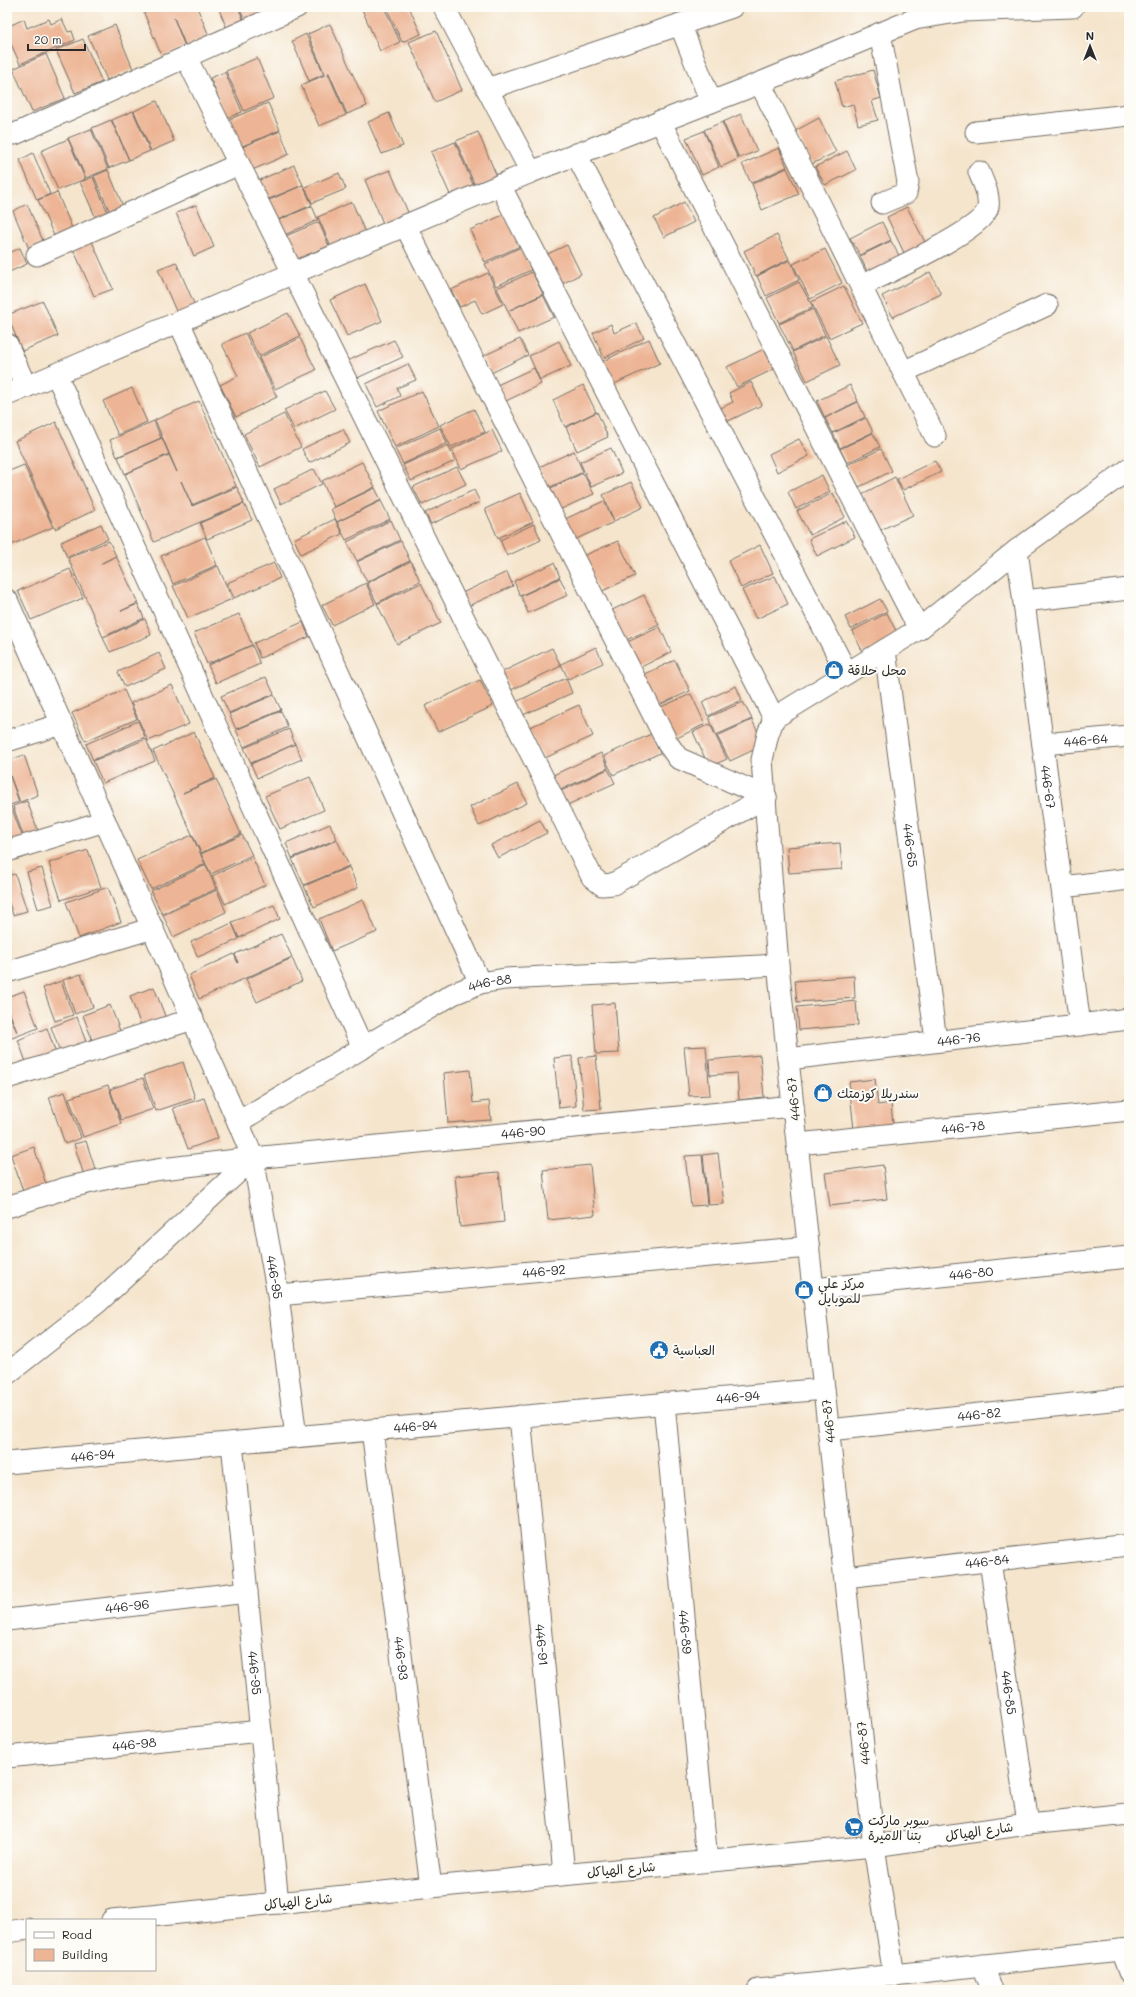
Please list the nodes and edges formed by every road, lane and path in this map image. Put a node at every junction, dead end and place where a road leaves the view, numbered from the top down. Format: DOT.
graph roads {
  1 [pos="297,7"];
  2 [pos="444,7"];
  3 [pos="732,7"];
  4 [pos="1073,7"];
  5 [pos="914,13"];
  6 [pos="680,24"];
  7 [pos="880,33"];
  8 [pos="186,57"];
  9 [pos="760,83"];
  10 [pos="487,89"];
  11 [pos="711,102"];
  12 [pos="1129,115"];
  13 [pos="660,121"];
  14 [pos="976,132"];
  15 [pos="15,134"];
  16 [pos="576,154"];
  17 [pos="239,164"];
  18 [pos="531,172"];
  19 [pos="979,172"];
  20 [pos="500,185"];
  21 [pos="882,203"];
  22 [pos="405,225"];
  23 [pos="37,255"];
  24 [pos="293,273"];
  25 [pos="860,286"];
  26 [pos="1047,305"];
  27 [pos="179,322"];
  28 [pos="7,344"];
  29 [pos="903,372"];
  30 [pos="56,374"];
  31 [pos="16,391"];
  32 [pos="935,436"];
  33 [pos="1129,469"];
  34 [pos="1017,550"];
  35 [pos="1129,589"];
  36 [pos="7,600"];
  37 [pos="1024,601"];
  38 [pos="13,627"];
  39 [pos="919,629"];
  40 [pos="884,650"];
  41 [pos="847,673"];
  42 [pos="774,718"];
  43 [pos="62,724"];
  44 [pos="1129,736"];
  45 [pos="7,741"];
  46 [pos="1043,744"];
  47 [pos="766,797"];
  48 [pos="105,821"];
  49 [pos="7,851"];
  50 [pos="1129,879"];
  51 [pos="1062,887"];
  52 [pos="153,928"];
  53 [pos="778,965"];
  54 [pos="7,972"];
  55 [pos="480,983"];
  56 [pos="193,1019"];
  57 [pos="1129,1019"];
  58 [pos="1080,1025"];
  59 [pos="936,1042"];
  60 [pos="362,1048"];
  61 [pos="788,1059"];
  62 [pos="7,1078"];
  63 [pos="793,1106"];
  64 [pos="1129,1110"];
  65 [pos="238,1122"];
  66 [pos="798,1144"];
  67 [pos="253,1158"];
  68 [pos="7,1207"];
  69 [pos="809,1246"];
  70 [pos="1129,1257"];
  71 [pos="813,1289"];
  72 [pos="278,1296"];
  73 [pos="7,1374"];
  74 [pos="824,1389"];
  75 [pos="1129,1398"];
  76 [pos="664,1403"];
  77 [pos="520,1416"];
  78 [pos="372,1430"];
  79 [pos="829,1430"];
  80 [pos="296,1437"];
  81 [pos="232,1443"];
  82 [pos="7,1463"];
  83 [pos="1129,1545"];
  84 [pos="990,1561"];
  85 [pos="845,1577"];
  86 [pos="247,1592"];
  87 [pos="7,1620"];
  88 [pos="261,1731"];
  89 [pos="7,1757"];
  90 [pos="1129,1814"];
  91 [pos="1028,1824"];
  92 [pos="874,1846"];
  93 [pos="707,1861"];
  94 [pos="564,1874"];
  95 [pos="431,1887"];
  96 [pos="278,1903"];
  97 [pos="122,1919"];
  98 [pos="26,1929"];
  99 [pos="7,1932"];
  100 [pos="1125,1950"];
  101 [pos="983,1965"];
  102 [pos="1129,1972"];
  103 [pos="894,1976"];
  104 [pos="828,1986"];
  105 [pos="758,1990"];
  106 [pos="992,1990"];
  1 -- 8 [label="street"];
  2 -- 10 [label="street"];
  3 -- 6 [label="street"];
  4 -- 5 [label="street"];
  5 -- 7 [label="street"];
  6 -- 10 [label="street"];
  6 -- 11 [label="street"];
  7 -- 9 [label="street"];
  7 -- 21 [label="street"];
  8 -- 15 [label="street"];
  8 -- 17 [label="street"];
  9 -- 11 [label="street"];
  9 -- 25 [label="street"];
  10 -- 18 [label="street"];
  11 -- 13 [label="street"];
  12 -- 14 [label="street"];
  13 -- 16 [label="street"];
  13 -- 39 [label="street"];
  16 -- 18 [label="street"];
  16 -- 41 [label="street"];
  17 -- 23 [label="street"];
  17 -- 24 [label="street"];
  18 -- 20 [label="street"];
  19 -- 25 [label="street"];
  20 -- 22 [label="street"];
  20 -- 42 [label="street"];
  22 -- 24 [label="street"];
  22 -- 47 [label="street"];
  24 -- 27 [label="street"];
  24 -- 47 [label="street"];
  25 -- 29 [label="street"];
  26 -- 29 [label="street"];
  27 -- 30 [label="street"];
  27 -- 55 [label="street"];
  28 -- 31 [label="street"];
  29 -- 32 [label="street"];
  30 -- 31 [label="street"];
  30 -- 60 [label="street"];
  33 -- 34 [label="street"];
  34 -- 37 [label="street, 446-67"];
  34 -- 39 [label="street"];
  35 -- 37 [label="street"];
  36 -- 38 [label="street, 446-95"];
  37 -- 46 [label="street, 446-67"];
  38 -- 43 [label="street, 446-95"];
  39 -- 40 [label="street"];
  40 -- 41 [label="street"];
  40 -- 59 [label="street, 446-65"];
  41 -- 42 [label="street"];
  42 -- 47 [label="street, 446-87"];
  43 -- 45 [label="street"];
  43 -- 48 [label="street, 446-95"];
  44 -- 46 [label="street, 446-64"];
  46 -- 51 [label="street, 446-67"];
  47 -- 53 [label="street, 446-87"];
  48 -- 49 [label="street"];
  48 -- 52 [label="street, 446-95"];
  50 -- 51 [label="street"];
  51 -- 58 [label="street, 446-67"];
  52 -- 54 [label="street"];
  52 -- 56 [label="street, 446-95"];
  53 -- 55 [label="street, 446-88"];
  53 -- 61 [label="street, 446-87"];
  55 -- 60 [label="street, 446-88"];
  56 -- 62 [label="street"];
  56 -- 65 [label="street, 446-95"];
  57 -- 58 [label="street, 446-76"];
  58 -- 59 [label="street, 446-76"];
  59 -- 61 [label="street, 446-76"];
  60 -- 65 [label="street, 446-88"];
  61 -- 63 [label="street, 446-87"];
  63 -- 66 [label="street, 446-87"];
  63 -- 67 [label="street, 446-90"];
  64 -- 66 [label="street, 446-78"];
  65 -- 67 [label="street, 446-95"];
  66 -- 69 [label="street, 446-87"];
  67 -- 68 [label="street, 446-90"];
  67 -- 72 [label="street, 446-95"];
  67 -- 73 [label="street"];
  69 -- 71 [label="street, 446-87"];
  69 -- 72 [label="street, 446-92"];
  70 -- 71 [label="street, 446-80"];
  71 -- 74 [label="street, 446-87"];
  72 -- 80 [label="street, 446-95"];
  74 -- 76 [label="street, 446-94"];
  74 -- 79 [label="street, 446-87"];
  75 -- 79 [label="street, 446-82"];
  76 -- 77 [label="street, 446-94"];
  76 -- 93 [label="street, 446-89"];
  77 -- 78 [label="street, 446-94"];
  77 -- 94 [label="street, 446-91"];
  78 -- 80 [label="street, 446-94"];
  78 -- 95 [label="street, 446-93"];
  79 -- 85 [label="street, 446-87"];
  80 -- 81 [label="street, 446-94"];
  81 -- 82 [label="street, 446-94"];
  81 -- 86 [label="street, 446-95"];
  83 -- 84 [label="street, 446-84"];
  84 -- 85 [label="street, 446-84"];
  84 -- 91 [label="street, 446-85"];
  85 -- 92 [label="street, 446-87"];
  86 -- 87 [label="street, 446-96"];
  86 -- 88 [label="street, 446-95"];
  88 -- 89 [label="street, 446-98"];
  88 -- 96 [label="street, 446-95"];
  90 -- 91 [label="street, شارع الهياكل"];
  91 -- 92 [label="street, شارع الهياكل"];
  92 -- 93 [label="street, شارع الهياكل"];
  92 -- 103 [label="street, 446-87"];
  93 -- 94 [label="street, شارع الهياكل"];
  94 -- 95 [label="street, شارع الهياكل"];
  95 -- 96 [label="street, شارع الهياكل"];
  96 -- 97 [label="street, شارع الهياكل"];
  98 -- 99 [label="street"];
  100 -- 101 [label="street"];
  100 -- 102 [label="street"];
  101 -- 103 [label="street"];
  101 -- 106 [label="street"];
  103 -- 104 [label="street"];
  104 -- 105 [label="street"];
}
